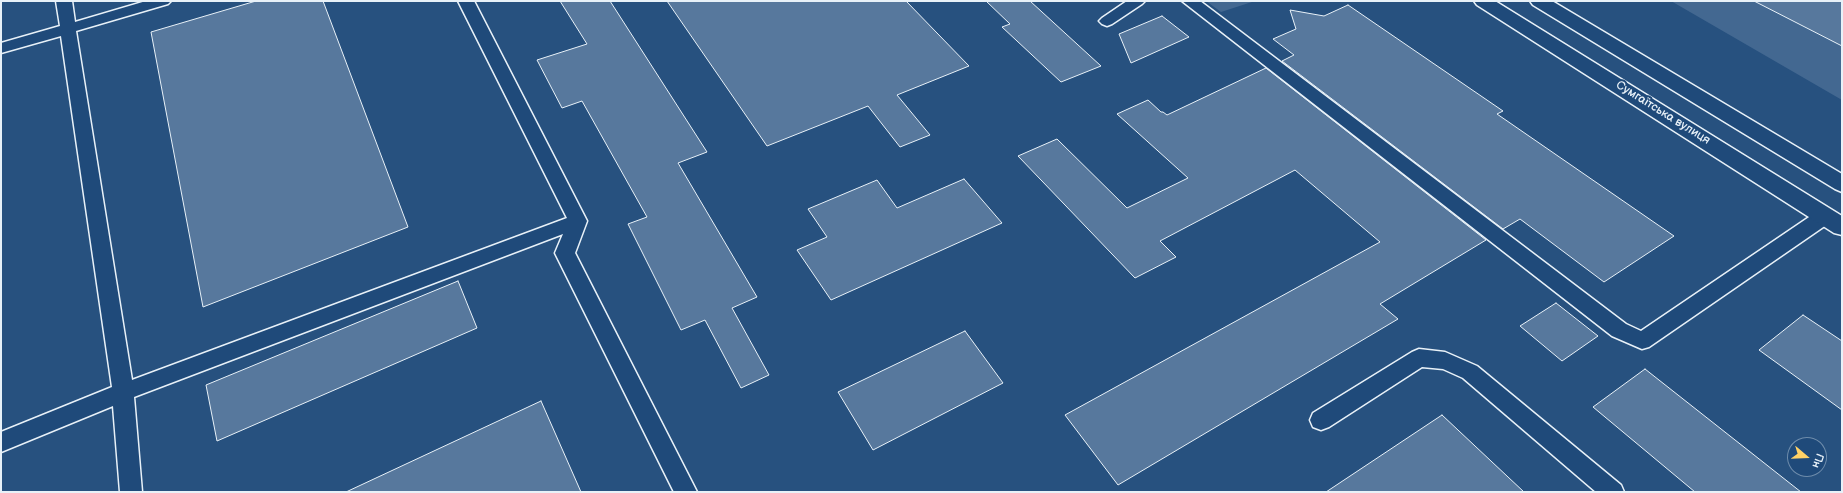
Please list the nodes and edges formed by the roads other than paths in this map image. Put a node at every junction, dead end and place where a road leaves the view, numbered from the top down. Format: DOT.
graph roads {
  1 [pos="64,1"];
  2 [pos="163,1"];
  3 [pos="466,1"];
  4 [pos="1137,1"];
  5 [pos="1190,1"];
  6 [pos="1483,1"];
  7 [pos="1539,1"];
  8 [pos="1107,21"];
  9 [pos="69,28"];
  10 [pos="1,48"];
  11 [pos="1842,184"];
  12 [pos="1825,216"];
  13 [pos="578,221"];
  14 [pos="1842,227"];
  15 [pos="123,392"];
  16 [pos="1321,420"];
  17 [pos="1,442"];
  18 [pos="131,492"];
  19 [pos="686,492"];
  20 [pos="1613,492"];
  1 -- 9 [label="lane"];
  2 -- 9 [label="lane"];
  3 -- 13 [label="lane"];
  4 -- 8 [label="lane"];
  5 -- 12 [label="lane"];
  6 -- 12 [label="main road, Сумгаїтська вулиця"];
  7 -- 11 [label="main road"];
  9 -- 10 [label="lane"];
  9 -- 15 [label="lane"];
  12 -- 14 [label="main road, Сумгаїтська вулиця"];
  13 -- 15 [label="lane"];
  13 -- 19 [label="lane"];
  15 -- 17 [label="lane"];
  15 -- 18 [label="lane"];
  16 -- 20 [label="lane"];
}
